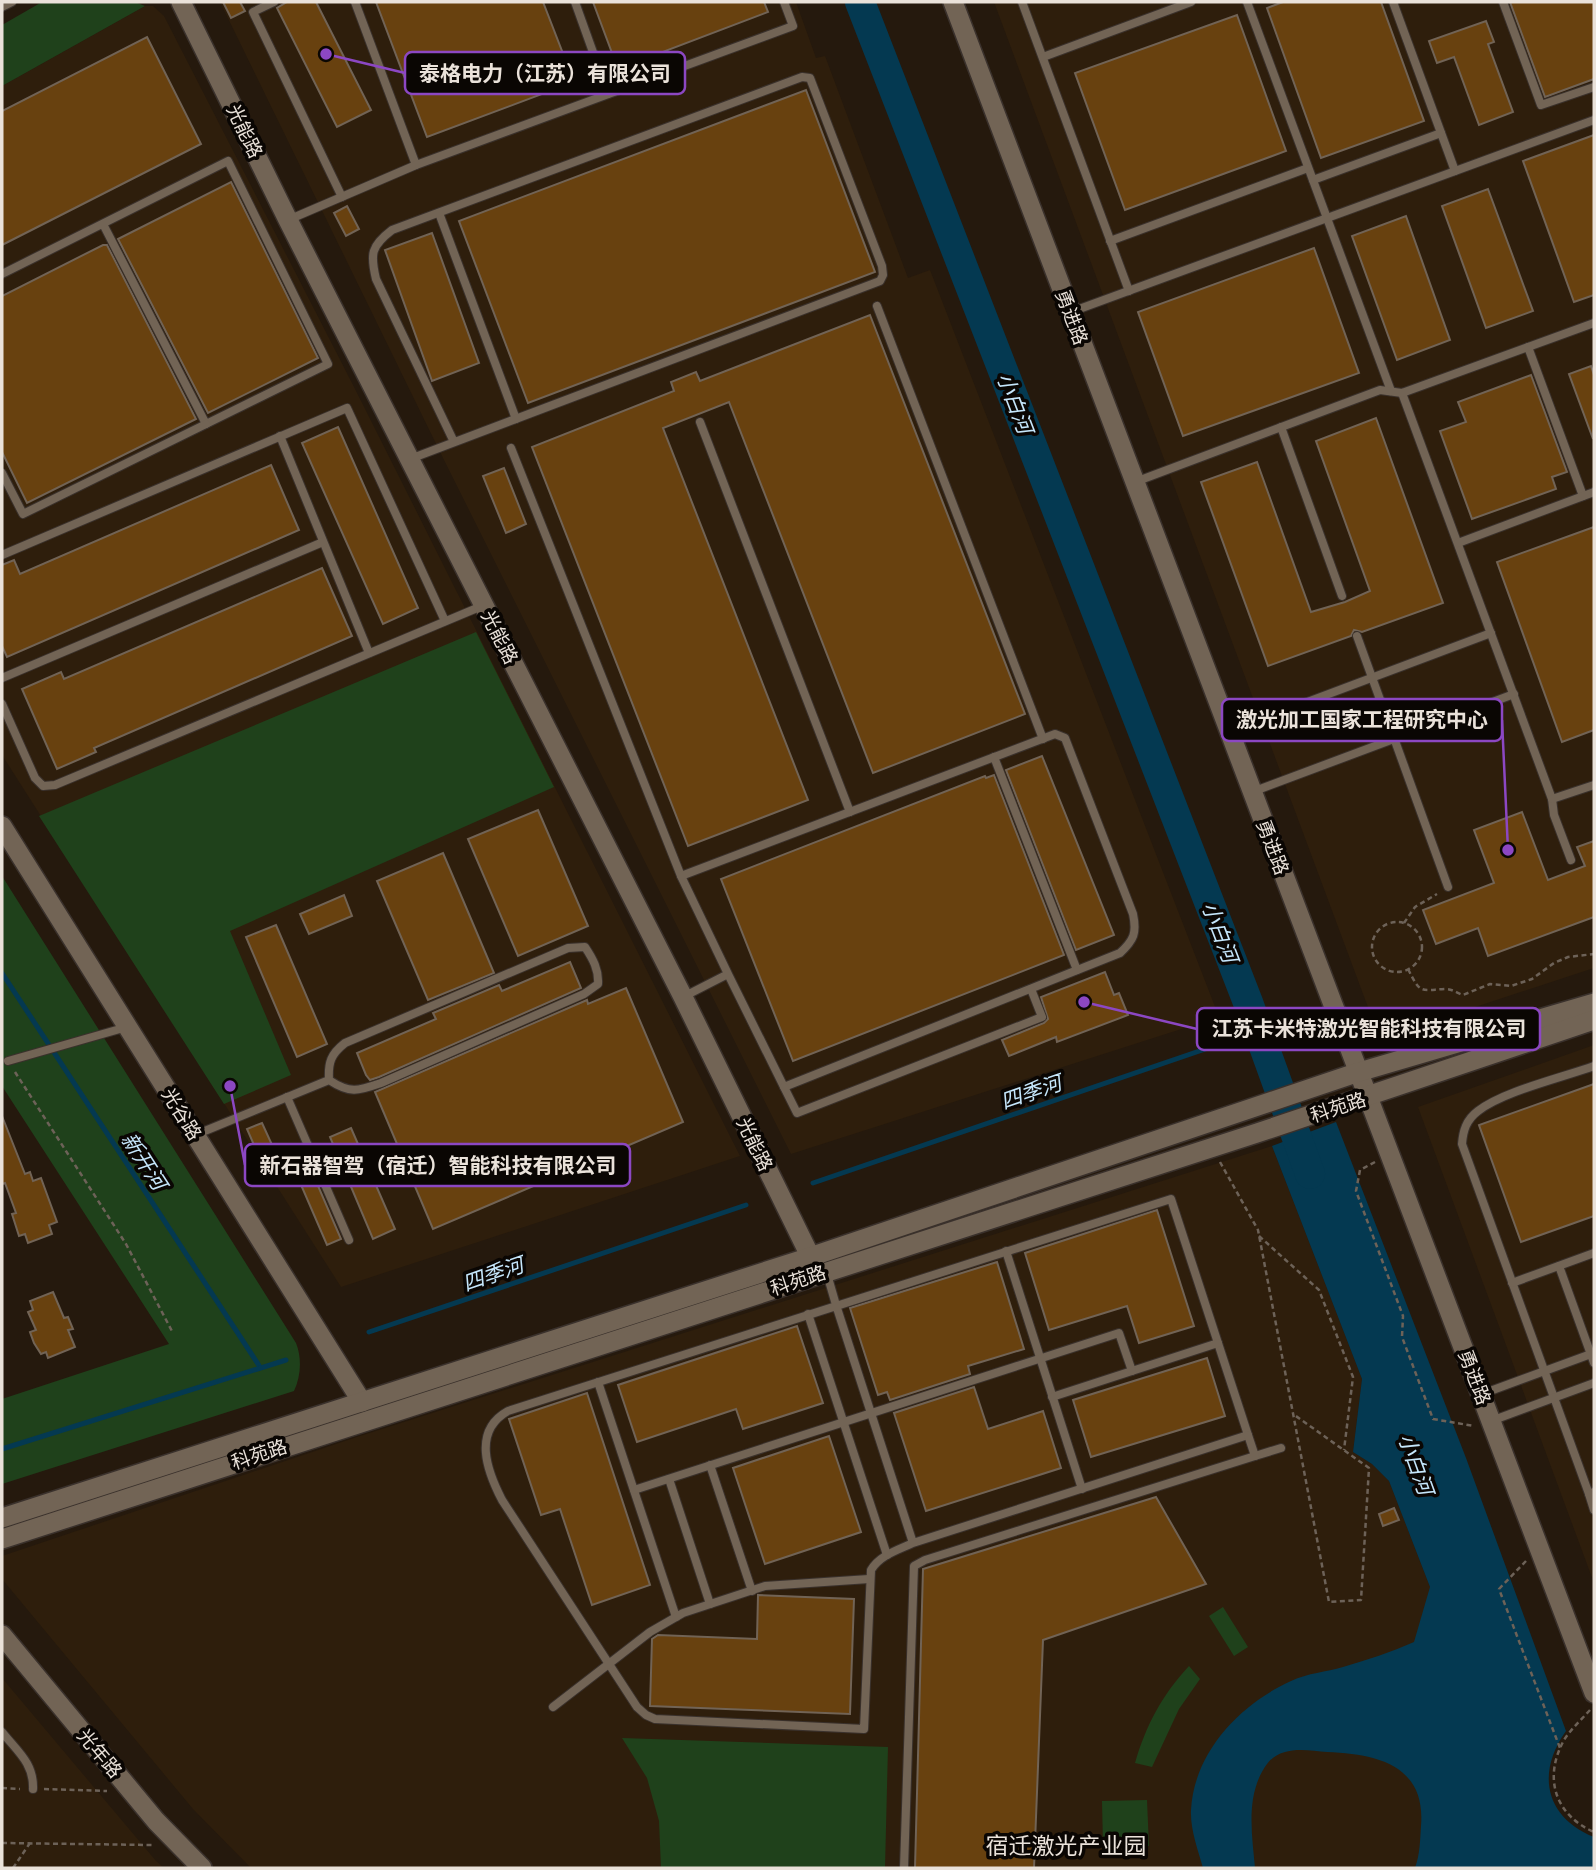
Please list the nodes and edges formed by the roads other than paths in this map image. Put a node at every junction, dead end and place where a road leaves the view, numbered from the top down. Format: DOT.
graph roads {
  1 [pos="12,2"];
  2 [pos="181,2"];
  3 [pos="274,2"];
  4 [pos="355,2"];
  5 [pos="575,2"];
  6 [pos="784,2"];
  7 [pos="953,2"];
  8 [pos="1022,2"];
  9 [pos="1191,2"];
  10 [pos="1247,2"];
  11 [pos="1393,2"];
  12 [pos="1503,2"];
  13 [pos="2,8"];
  14 [pos="1042,57"];
  15 [pos="1594,87"];
  16 [pos="608,94"];
  17 [pos="1594,120"];
  18 [pos="1441,133"];
  19 [pos="416,164"];
  20 [pos="1308,168"];
  21 [pos="1455,171"];
  22 [pos="1313,180"];
  23 [pos="342,197"];
  24 [pos="439,213"];
  25 [pos="1326,218"];
  26 [pos="289,220"];
  27 [pos="103,224"];
  28 [pos="1110,241"];
  29 [pos="2,274"];
  30 [pos="1129,291"];
  31 [pos="877,306"];
  32 [pos="1070,312"];
  33 [pos="1594,323"];
  34 [pos="1528,347"];
  35 [pos="1391,391"];
  36 [pos="1402,393"];
  37 [pos="516,419"];
  38 [pos="700,422"];
  39 [pos="206,424"];
  40 [pos="1281,427"];
  41 [pos="280,436"];
  42 [pos="454,442"];
  43 [pos="511,447"];
  44 [pos="410,458"];
  45 [pos="2,473"];
  46 [pos="1135,482"];
  47 [pos="1594,492"];
  48 [pos="1583,496"];
  49 [pos="323,542"];
  50 [pos="1458,543"];
  51 [pos="2,555"];
  52 [pos="1342,596"];
  53 [pos="484,605"];
  54 [pos="445,621"];
  55 [pos="1491,633"];
  56 [pos="1357,636"];
  57 [pos="369,653"];
  58 [pos="1372,677"];
  59 [pos="2,678"];
  60 [pos="1514,694"];
  61 [pos="2,704"];
  62 [pos="1230,731"];
  63 [pos="1043,739"];
  64 [pos="1394,739"];
  65 [pos="994,757"];
  66 [pos="1594,785"];
  67 [pos="1252,792"];
  68 [pos="1552,799"];
  69 [pos="850,812"];
  70 [pos="2,826"];
  71 [pos="1571,860"];
  72 [pos="681,876"];
  73 [pos="1448,887"];
  74 [pos="1077,970"];
  75 [pos="728,974"];
  76 [pos="1031,989"];
  77 [pos="682,997"];
  78 [pos="1594,1003"];
  79 [pos="1594,1020"];
  80 [pos="128,1027"];
  81 [pos="8,1061"];
  82 [pos="1594,1066"];
  83 [pos="1359,1072"];
  84 [pos="329,1080"];
  85 [pos="784,1087"];
  86 [pos="287,1097"];
  87 [pos="1368,1097"];
  88 [pos="195,1135"];
  89 [pos="349,1240"];
  90 [pos="1006,1251"];
  91 [pos="1594,1253"];
  92 [pos="1559,1266"];
  93 [pos="818,1267"];
  94 [pos="1512,1283"];
  95 [pos="836,1304"];
  96 [pos="808,1314"];
  97 [pos="1218,1343"];
  98 [pos="1040,1359"];
  99 [pos="1593,1359"];
  100 [pos="1132,1371"];
  101 [pos="1544,1371"];
  102 [pos="598,1382"];
  103 [pos="1594,1383"];
  104 [pos="1481,1394"];
  105 [pos="1052,1397"];
  106 [pos="1554,1397"];
  107 [pos="362,1402"];
  108 [pos="872,1413"];
  109 [pos="1491,1421"];
  110 [pos="844,1422"];
  111 [pos="1248,1435"];
  112 [pos="1281,1448"];
  113 [pos="1255,1457"];
  114 [pos="710,1465"];
  115 [pos="668,1479"];
  116 [pos="1082,1489"];
  117 [pos="634,1490"];
  118 [pos="1591,1493"];
  119 [pos="1594,1510"];
  120 [pos="2,1518"];
  121 [pos="2,1539"];
  122 [pos="914,1543"];
  123 [pos="887,1555"];
  124 [pos="869,1579"];
  125 [pos="752,1591"];
  126 [pos="710,1604"];
  127 [pos="676,1617"];
  128 [pos="2,1635"];
  129 [pos="609,1663"];
  130 [pos="1594,1693"];
  131 [pos="553,1707"];
  132 [pos="2,1732"];
  133 [pos="33,1789"];
  134 [pos="202,1868"];
  135 [pos="904,1868"];
  1 -- 13 [label="lane"];
  2 -- 26 [label="street, 光能路"];
  3 -- 23 [label="lane"];
  4 -- 19 [label="lane"];
  5 -- 16 [label="lane"];
  6 -- 16 [label="lane"];
  7 -- 32 [label="street, 勇进路"];
  8 -- 14 [label="lane"];
  9 -- 14 [label="lane"];
  10 -- 20 [label="lane"];
  11 -- 18 [label="lane"];
  12 -- 15 [label="lane"];
  14 -- 28 [label="lane"];
  16 -- 19 [label="lane"];
  17 -- 21 [label="lane"];
  18 -- 21 [label="lane"];
  18 -- 22 [label="lane"];
  19 -- 23 [label="lane"];
  20 -- 22 [label="lane"];
  20 -- 28 [label="lane"];
  21 -- 25 [label="lane"];
  22 -- 25 [label="lane"];
  23 -- 26 [label="lane"];
  24 -- 37 [label="lane"];
  24 -- 37 [label="lane"];
  24 -- 42 [label="lane"];
  25 -- 30 [label="lane"];
  25 -- 35 [label="lane"];
  26 -- 44 [label="street, 光能路"];
  27 -- 29 [label="lane"];
  27 -- 39 [label="lane"];
  27 -- 39 [label="lane"];
  28 -- 30 [label="lane"];
  30 -- 32 [label="lane"];
  31 -- 63 [label="lane"];
  32 -- 46 [label="street, 勇进路"];
  33 -- 34 [label="lane"];
  34 -- 36 [label="lane"];
  34 -- 48 [label="lane"];
  35 -- 36 [label="lane"];
  35 -- 40 [label="lane"];
  36 -- 50 [label="lane"];
  37 -- 42 [label="lane"];
  38 -- 69 [label="lane"];
  39 -- 45 [label="lane"];
  40 -- 46 [label="lane"];
  40 -- 52 [label="lane"];
  41 -- 49 [label="lane"];
  41 -- 51 [label="lane"];
  41 -- 54 [label="lane"];
  42 -- 44 [label="lane"];
  43 -- 72 [label="lane"];
  44 -- 53 [label="street, 光能路"];
  46 -- 62 [label="street, 勇进路"];
  47 -- 48 [label="lane"];
  48 -- 50 [label="lane"];
  49 -- 57 [label="lane"];
  49 -- 59 [label="lane"];
  50 -- 55 [label="lane"];
  53 -- 54 [label="lane"];
  53 -- 77 [label="street, 光能路"];
  54 -- 57 [label="lane"];
  55 -- 58 [label="lane"];
  55 -- 60 [label="lane"];
  56 -- 58 [label="lane"];
  57 -- 61 [label="lane"];
  58 -- 62 [label="lane"];
  58 -- 64 [label="lane"];
  60 -- 64 [label="lane"];
  60 -- 68 [label="lane"];
  62 -- 67 [label="street, 勇进路"];
  63 -- 65 [label="lane"];
  63 -- 74 [label="lane"];
  64 -- 67 [label="lane"];
  64 -- 73 [label="lane"];
  65 -- 69 [label="lane"];
  65 -- 74 [label="lane"];
  66 -- 68 [label="lane"];
  67 -- 83 [label="street, 勇进路"];
  68 -- 71 [label="lane"];
  69 -- 72 [label="lane"];
  70 -- 80 [label="street, 光谷路"];
  72 -- 75 [label="lane"];
  74 -- 76 [label="lane"];
  75 -- 77 [label="lane"];
  75 -- 85 [label="lane"];
  76 -- 85 [label="lane"];
  76 -- 85 [label="lane"];
  77 -- 93 [label="street, 光能路"];
  78 -- 83 [label="street, 科苑路"];
  79 -- 87 [label="street, 科苑路"];
  80 -- 81 [label="lane"];
  80 -- 88 [label="street, 光谷路"];
  82 -- 94 [label="lane"];
  83 -- 87 [label="street, 勇进路"];
  83 -- 93 [label="street, 科苑路"];
  84 -- 84 [label="lane"];
  84 -- 86 [label="lane"];
  86 -- 88 [label="lane"];
  86 -- 89 [label="lane"];
  87 -- 93 [label="street, 科苑路"];
  87 -- 104 [label="street, 勇进路"];
  88 -- 107 [label="street, 光谷路"];
  90 -- 95 [label="lane"];
  90 -- 97 [label="lane"];
  90 -- 98 [label="lane"];
  91 -- 92 [label="lane"];
  92 -- 94 [label="lane"];
  92 -- 99 [label="lane"];
  93 -- 95 [label="lane"];
  93 -- 107 [label="street, 科苑路"];
  93 -- 121 [label="street, 科苑路"];
  94 -- 101 [label="lane"];
  95 -- 96 [label="lane"];
  95 -- 108 [label="lane"];
  96 -- 102 [label="lane"];
  96 -- 110 [label="lane"];
  97 -- 100 [label="lane"];
  97 -- 111 [label="lane"];
  98 -- 100 [label="lane"];
  98 -- 105 [label="lane"];
  98 -- 108 [label="lane"];
  99 -- 101 [label="lane"];
  100 -- 105 [label="lane"];
  101 -- 104 [label="lane"];
  101 -- 106 [label="lane"];
  102 -- 117 [label="lane"];
  102 -- 129 [label="lane"];
  103 -- 106 [label="lane"];
  104 -- 109 [label="street, 勇进路"];
  105 -- 116 [label="lane"];
  106 -- 109 [label="lane"];
  106 -- 118 [label="lane"];
  107 -- 120 [label="street, 科苑路"];
  108 -- 110 [label="lane"];
  108 -- 122 [label="lane"];
  109 -- 130 [label="street, 勇进路"];
  110 -- 114 [label="lane"];
  110 -- 123 [label="lane"];
  111 -- 113 [label="lane"];
  111 -- 116 [label="lane"];
  112 -- 113 [label="lane"];
  113 -- 135 [label="lane"];
  114 -- 115 [label="lane"];
  114 -- 125 [label="lane"];
  115 -- 117 [label="lane"];
  115 -- 126 [label="lane"];
  116 -- 122 [label="lane"];
  117 -- 127 [label="lane"];
  118 -- 119 [label="lane"];
  122 -- 123 [label="lane"];
  123 -- 124 [label="lane"];
  124 -- 125 [label="lane"];
  124 -- 129 [label="lane"];
  125 -- 126 [label="lane"];
  126 -- 127 [label="lane"];
  127 -- 129 [label="lane"];
  128 -- 134 [label="street, 光年路"];
  129 -- 131 [label="lane"];
  132 -- 133 [label="lane"];
}
